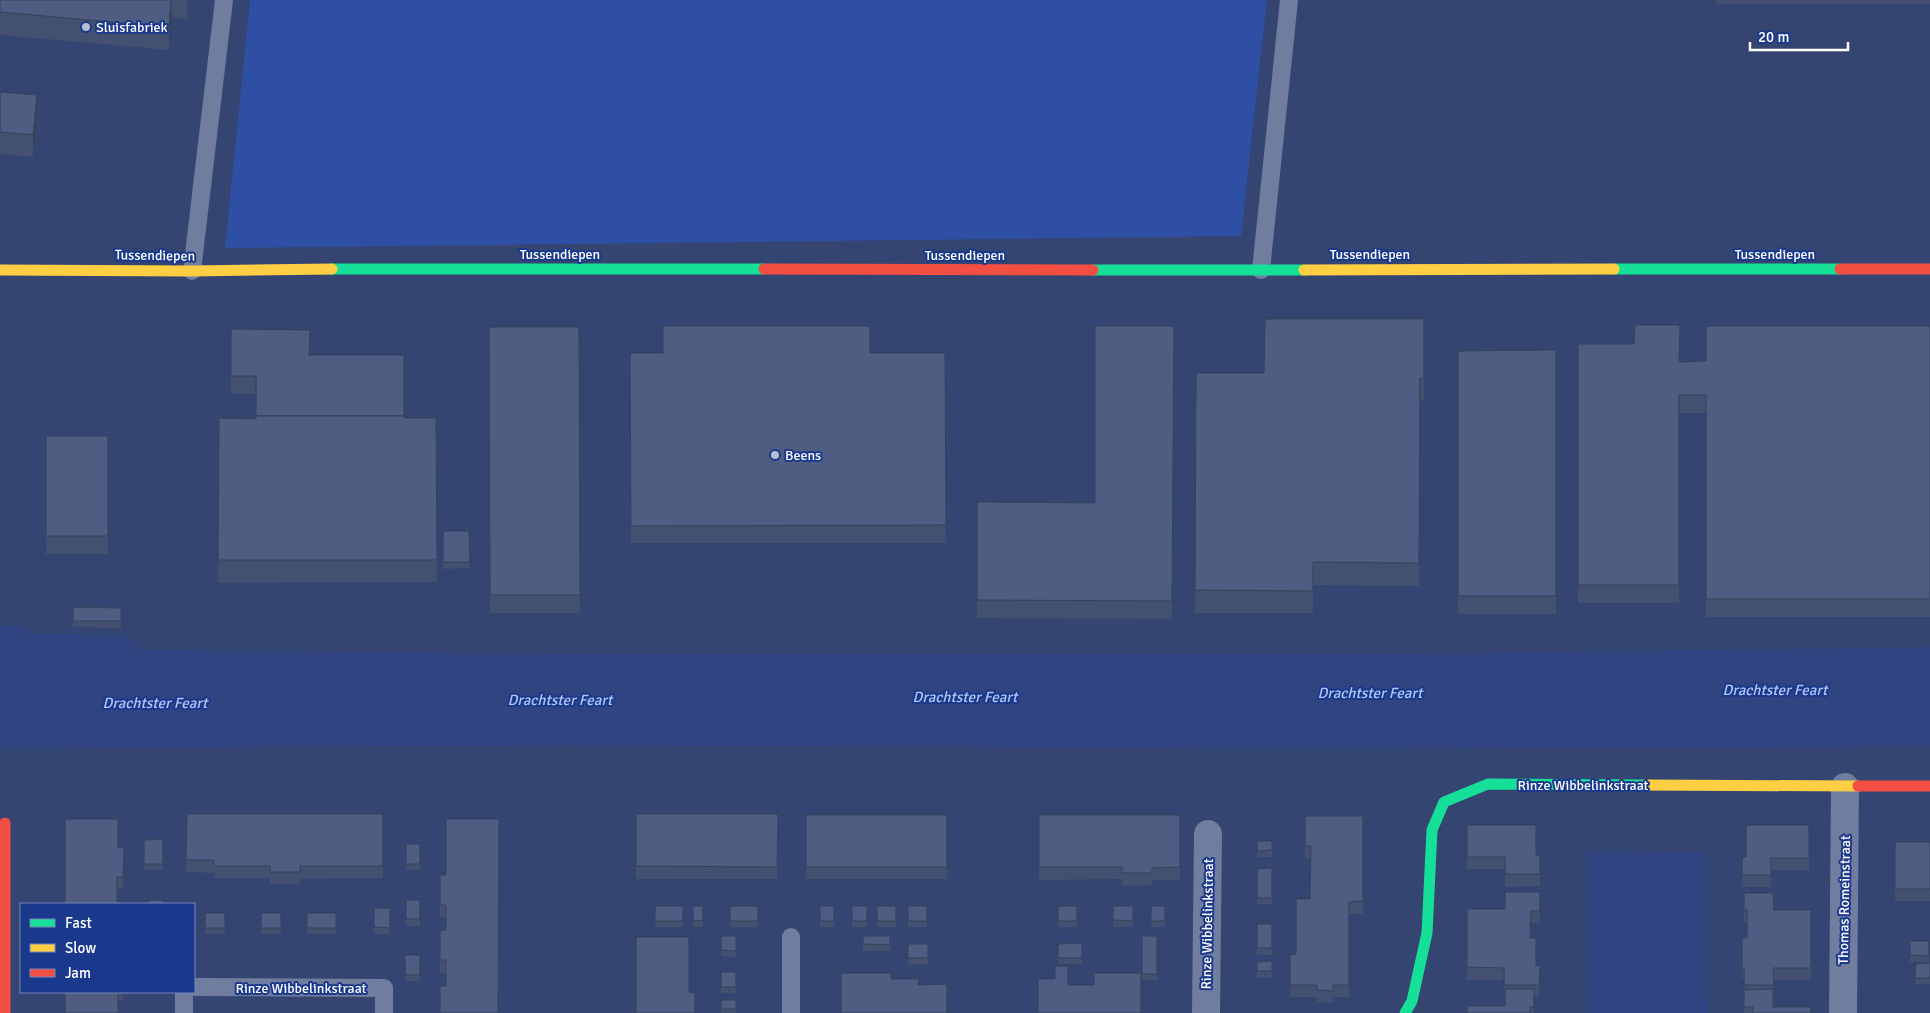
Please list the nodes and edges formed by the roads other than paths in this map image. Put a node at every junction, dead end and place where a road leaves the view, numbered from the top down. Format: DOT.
graph roads {
  1 [pos="224,0"];
  2 [pos="1289,0"];
  3 [pos="1930,268"];
  4 [pos="0,270"];
  5 [pos="1261,270"];
  6 [pos="192,271"];
  7 [pos="1930,786"];
  8 [pos="1846,787"];
  9 [pos="5,823"];
  10 [pos="1208,834"];
  11 [pos="791,937"];
  12 [pos="195,987"];
  13 [pos="184,993"];
  14 [pos="1413,1009"];
  15 [pos="5,1013"];
  16 [pos="184,1013"];
  17 [pos="384,1013"];
  18 [pos="791,1013"];
  19 [pos="1206,1013"];
  20 [pos="1843,1013"];
  1 -- 6 [label="lane"];
  2 -- 5 [label="lane"];
  3 -- 5 [label="street, Tussendiepen"];
  4 -- 6 [label="street, Tussendiepen"];
  5 -- 6 [label="street, Tussendiepen"];
  7 -- 8 [label="street, Rinze Wibbelinkstraat"];
  8 -- 14 [label="street, Rinze Wibbelinkstraat"];
  8 -- 20 [label="street, Thomas Romeinstraat"];
  9 -- 15 [label="street"];
  10 -- 19 [label="street, Rinze Wibbelinkstraat"];
  11 -- 18 [label="lane"];
  12 -- 17 [label="lane, Rinze Wibbelinkstraat"];
  13 -- 16 [label="lane"];
}
